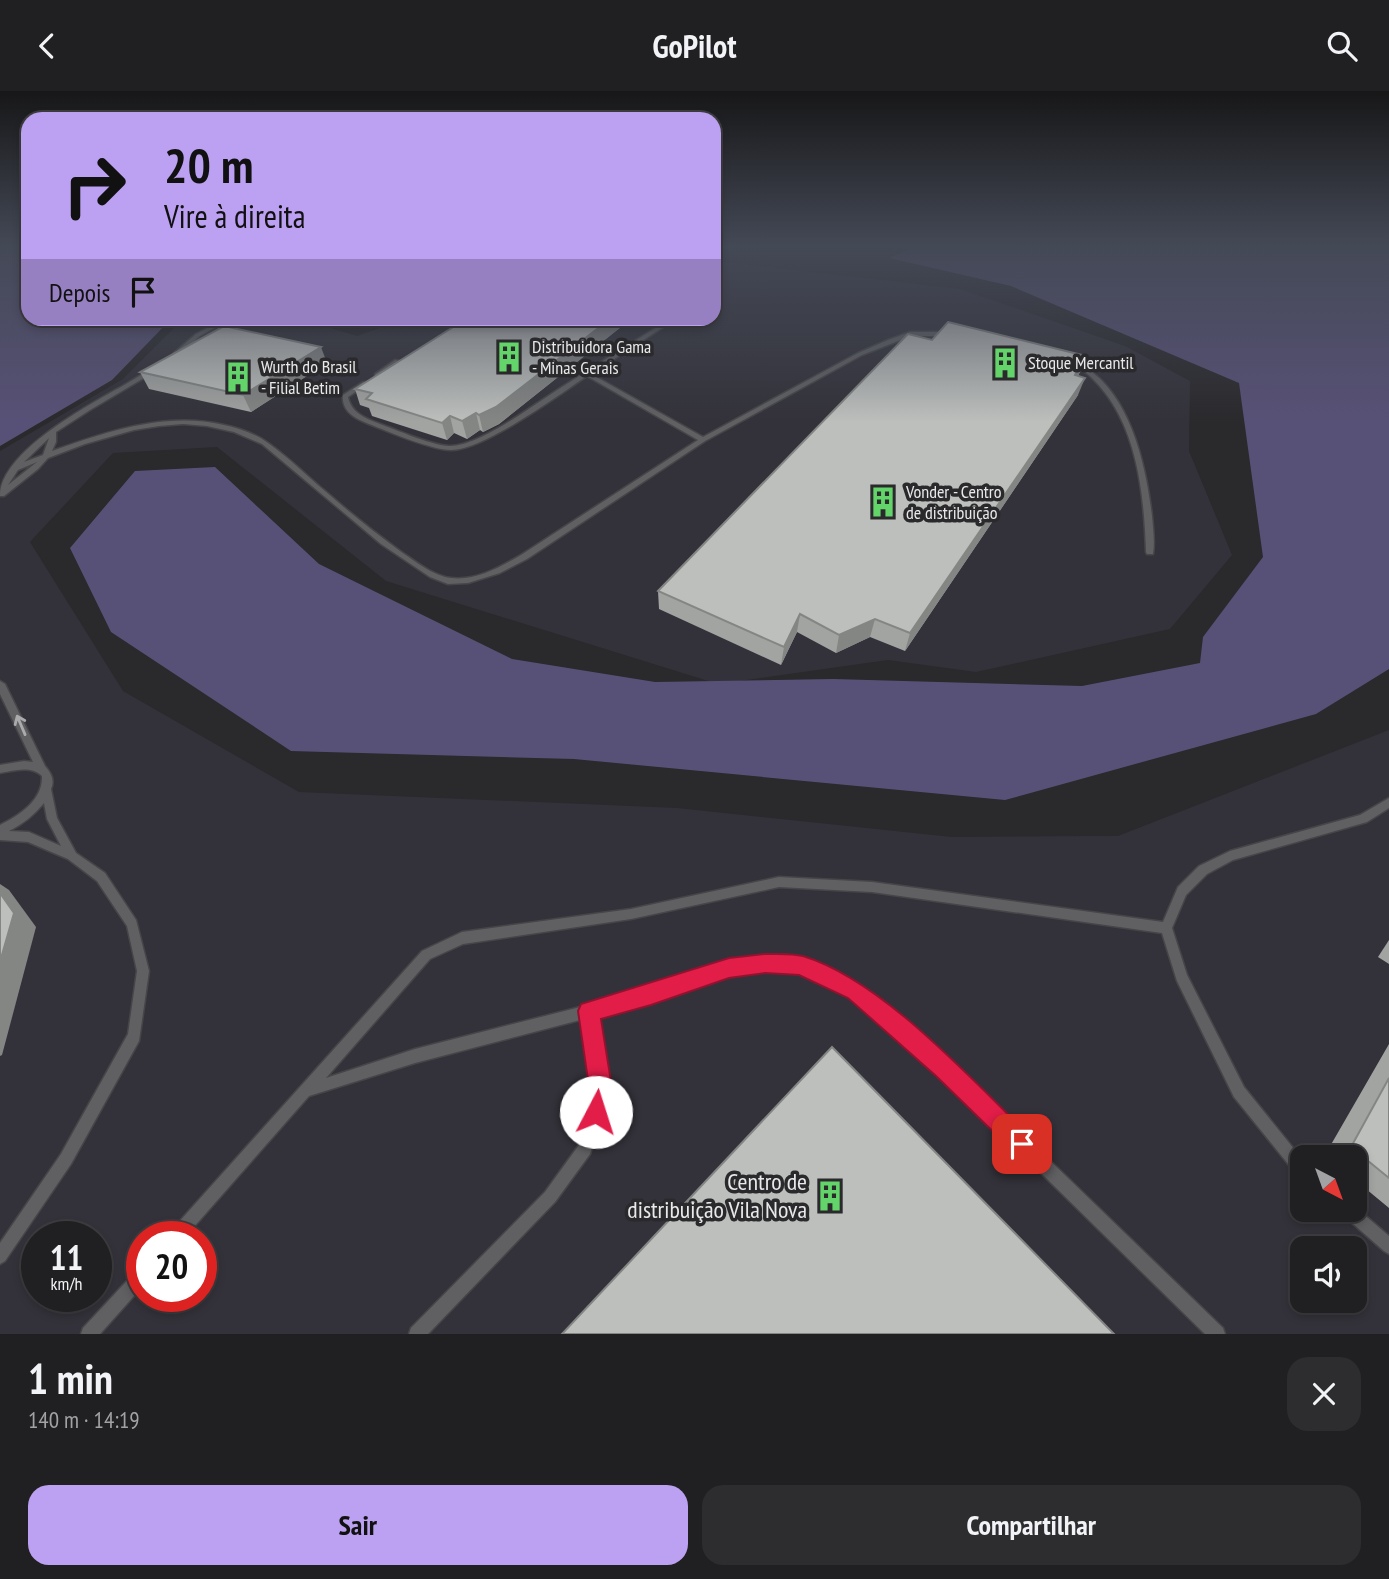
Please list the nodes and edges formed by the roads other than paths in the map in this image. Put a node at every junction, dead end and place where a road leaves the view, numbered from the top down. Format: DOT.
graph roads {
  1 [pos="215,326"];
  2 [pos="662,326"];
  3 [pos="956,334"];
  4 [pos="1061,358"];
  5 [pos="169,359"];
  6 [pos="397,361"];
  7 [pos="158,366"];
  8 [pos="587,374"];
  9 [pos="53,431"];
  10 [pos="123,432"];
  11 [pos="703,440"];
  12 [pos="49,455"];
  13 [pos="35,467"];
  14 [pos="13,469"];
  15 [pos="0,493"];
  16 [pos="1150,552"];
  17 [pos="0,684"];
  18 [pos="40,767"];
  19 [pos="0,769"];
  20 [pos="47,792"];
  21 [pos="1389,802"];
  22 [pos="0,832"];
  23 [pos="72,856"];
  24 [pos="1166,928"];
  25 [pos="589,1011"];
  26 [pos="304,1091"];
  27 [pos="1290,1155"];
  28 [pos="189,1221"];
  29 [pos="1361,1222"];
  30 [pos="1389,1246"];
  31 [pos="0,1256"];
  32 [pos="126,1293"];
  33 [pos="89,1334"];
  34 [pos="417,1334"];
  35 [pos="1217,1334"];
  1 -- 5 [label="lane"];
  2 -- 8 [label="lane"];
  3 -- 11 [label="lane"];
  4 -- 16 [label="lane"];
  6 -- 8 [label="lane"];
  7 -- 9 [label="lane"];
  8 -- 11 [label="lane"];
  9 -- 12 [label="lane"];
  9 -- 14 [label="lane"];
  10 -- 11 [label="lane"];
  10 -- 12 [label="lane"];
  10 -- 13 [label="lane"];
  12 -- 13 [label="lane"];
  12 -- 14 [label="lane"];
  13 -- 15 [label="lane"];
  14 -- 15 [label="lane"];
  18 -- 17 [label="lane, one-way"];
  18 -- 19 [label="lane"];
  18 -- 20 [label="lane"];
  20 -- 22 [label="lane"];
  20 -- 23 [label="lane"];
  21 -- 24 [label="lane"];
  22 -- 23 [label="lane"];
  23 -- 31 [label="lane"];
  24 -- 26 [label="lane"];
  24 -- 27 [label="lane"];
  25 -- 26 [label="lane"];
  25 -- 34 [label="lane"];
  25 -- 35 [label="lane"];
  26 -- 28 [label="lane"];
  29 -- 30 [label="lane"];
  32 -- 33 [label="lane"];
}
